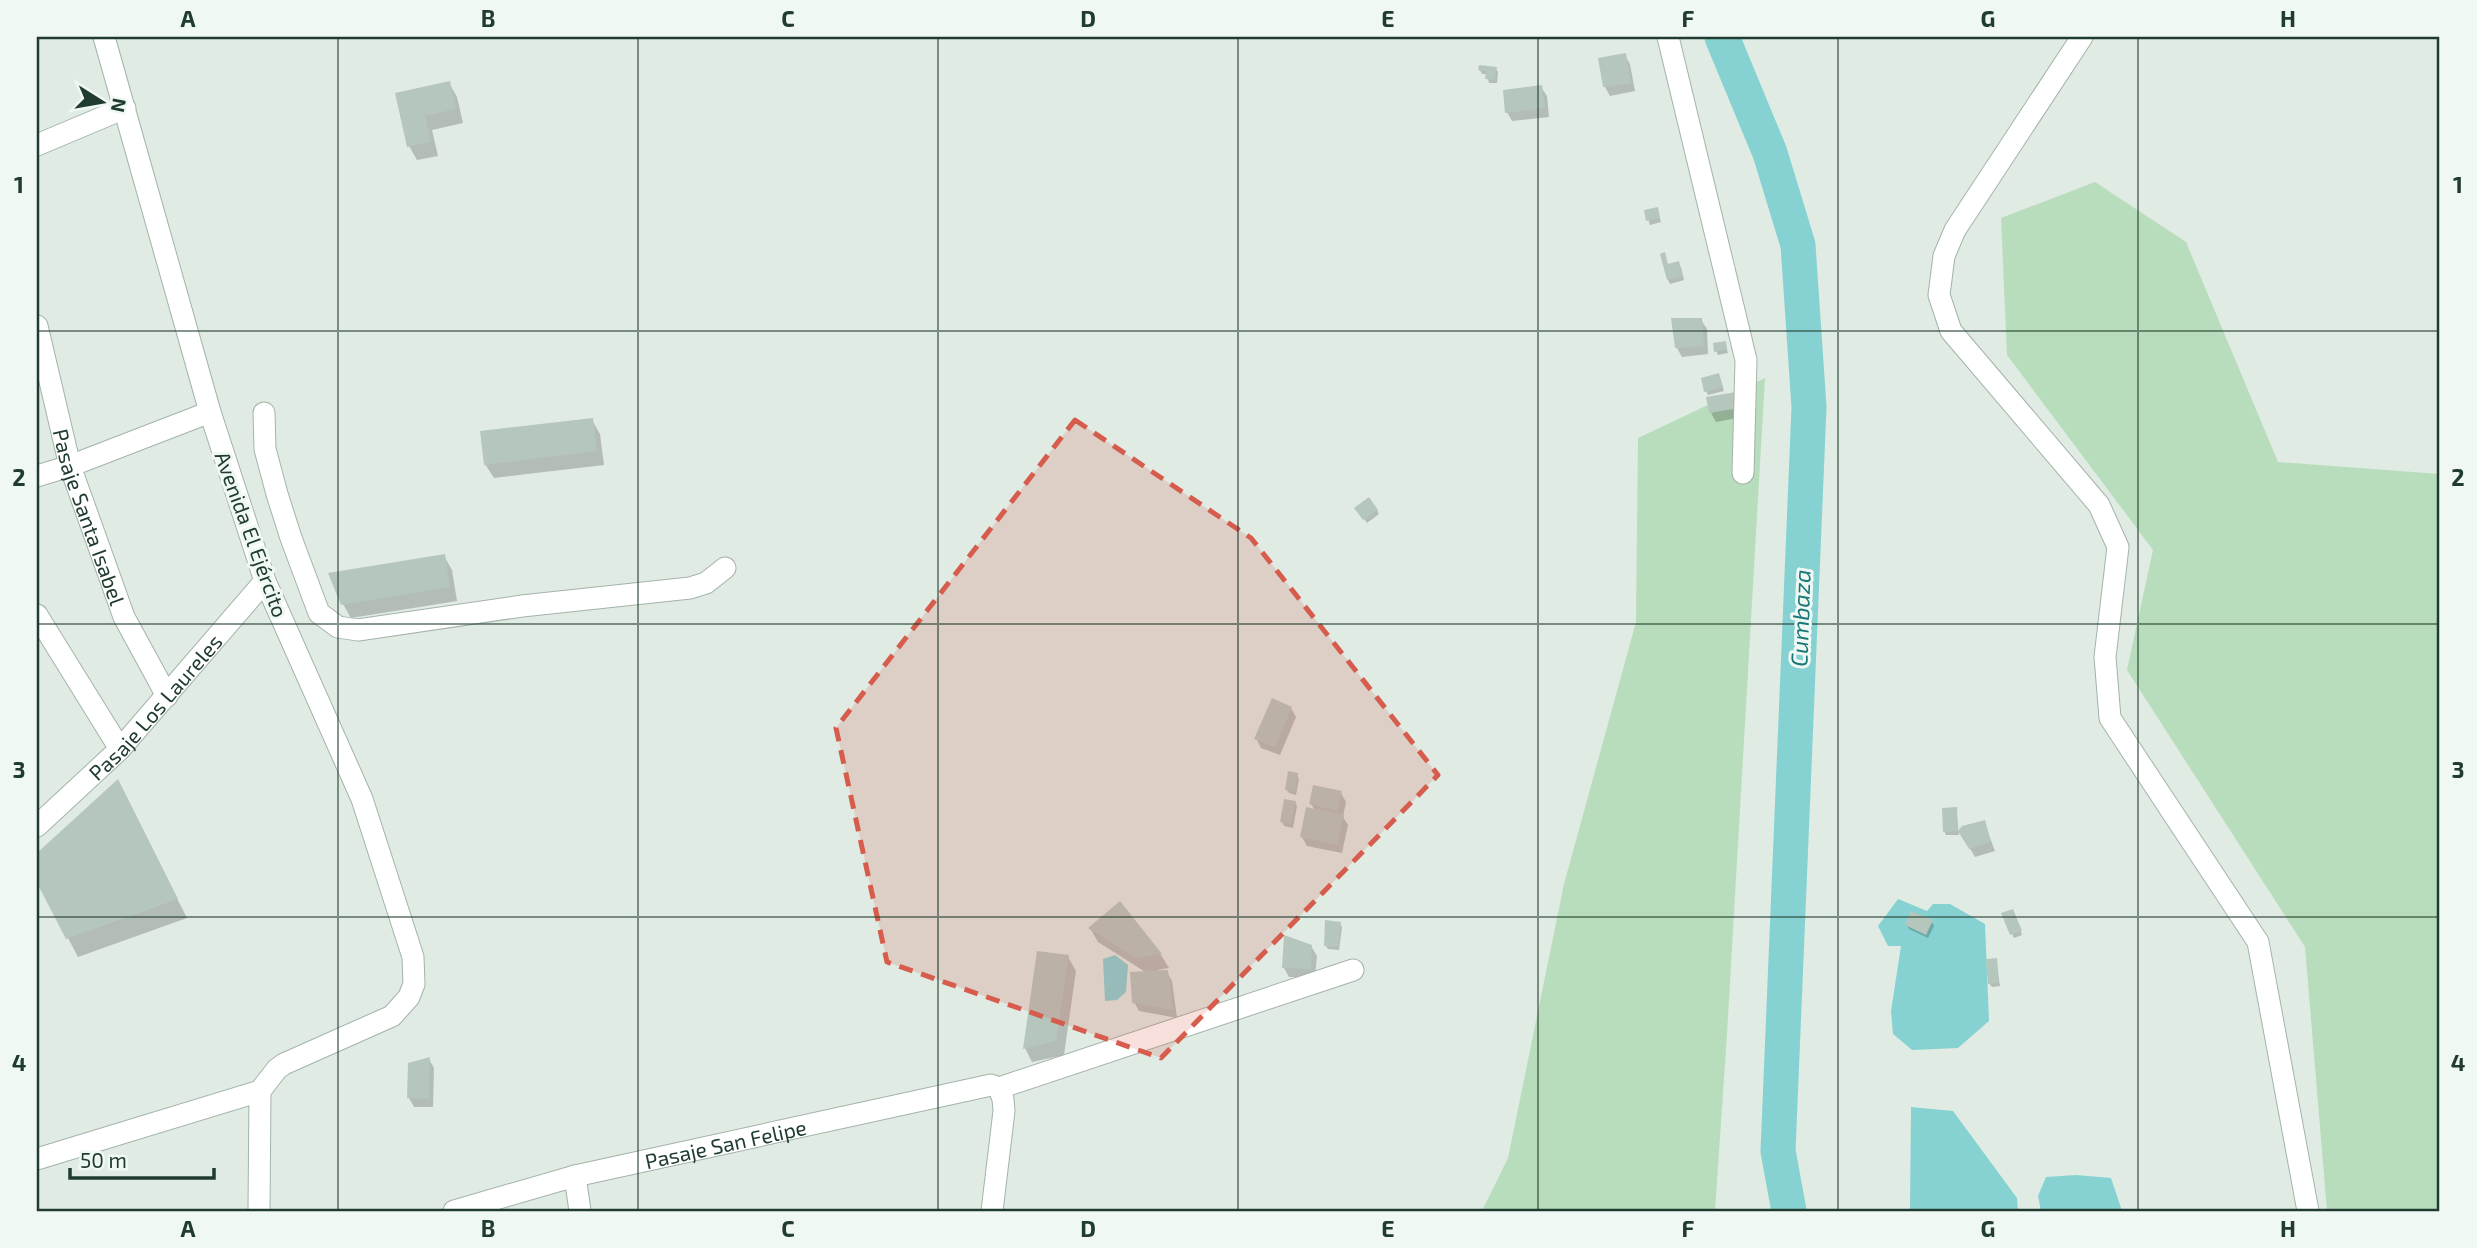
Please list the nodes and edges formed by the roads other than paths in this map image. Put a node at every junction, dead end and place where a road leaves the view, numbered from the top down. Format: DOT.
graph roads {
  1 [pos="104,37"];
  2 [pos="1668,37"];
  3 [pos="2082,37"];
  4 [pos="125,108"];
  5 [pos="37,145"];
  6 [pos="37,326"];
  7 [pos="210,412"];
  8 [pos="264,413"];
  9 [pos="71,466"];
  10 [pos="1743,473"];
  11 [pos="37,476"];
  12 [pos="726,568"];
  13 [pos="265,581"];
  14 [pos="37,615"];
  15 [pos="167,696"];
  16 [pos="120,749"];
  17 [pos="37,826"];
  18 [pos="1353,970"];
  19 [pos="999,1088"];
  20 [pos="260,1091"];
  21 [pos="37,1159"];
  22 [pos="575,1176"];
  23 [pos="259,1211"];
  24 [pos="454,1211"];
  25 [pos="580,1211"];
  26 [pos="992,1211"];
  27 [pos="2308,1211"];
  1 -- 4 [label="street, Avenida El Ejército"];
  2 -- 10 [label="street"];
  3 -- 27 [label="street"];
  4 -- 5 [label="street"];
  4 -- 7 [label="street, Avenida El Ejército"];
  6 -- 9 [label="street, Pasaje Santa Isabel"];
  7 -- 9 [label="street"];
  7 -- 13 [label="street, Avenida El Ejército"];
  8 -- 12 [label="street"];
  9 -- 11 [label="street"];
  9 -- 15 [label="street, Pasaje Santa Isabel"];
  13 -- 15 [label="street, Pasaje Los Laureles"];
  13 -- 20 [label="street, Avenida El Ejército"];
  14 -- 16 [label="street"];
  15 -- 16 [label="street, Pasaje Los Laureles"];
  16 -- 17 [label="street, Pasaje Los Laureles"];
  18 -- 19 [label="street, Pasaje San Felipe"];
  19 -- 22 [label="street, Pasaje San Felipe"];
  19 -- 26 [label="street"];
  20 -- 21 [label="street"];
  20 -- 23 [label="street"];
  22 -- 24 [label="street, Pasaje San Felipe"];
  22 -- 25 [label="street"];
}
